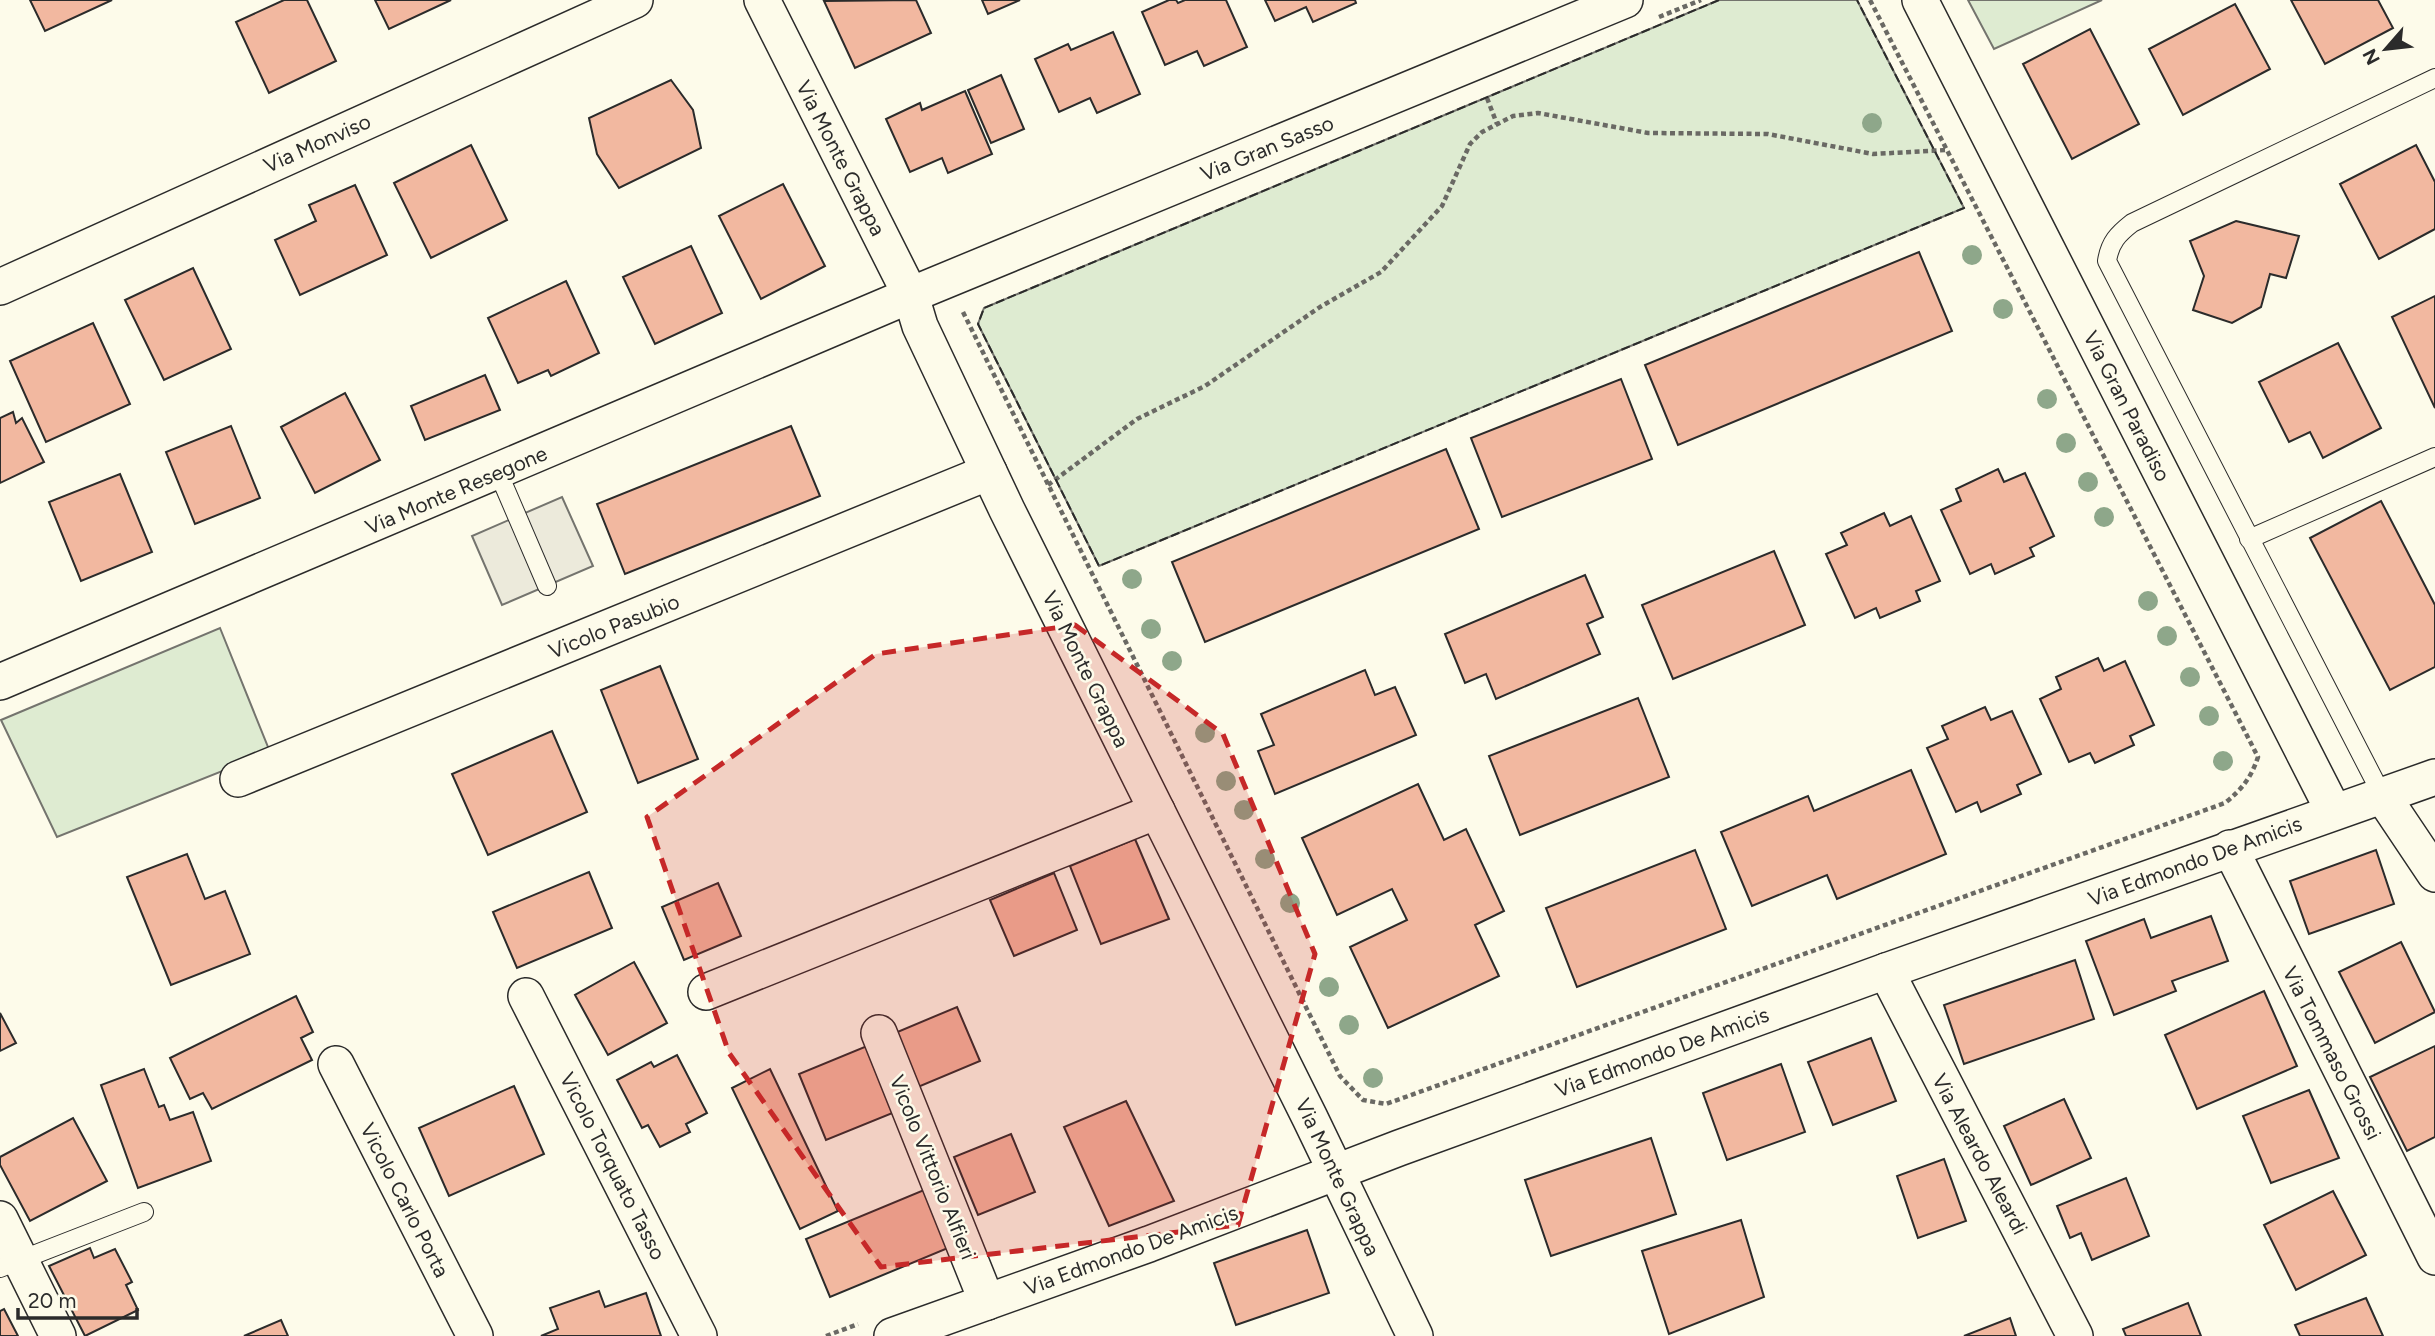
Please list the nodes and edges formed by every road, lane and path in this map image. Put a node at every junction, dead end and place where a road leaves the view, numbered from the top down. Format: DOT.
graph roads {
  1 [pos="635,0"];
  2 [pos="762,0"];
  3 [pos="1625,0"];
  4 [pos="1870,0"];
  5 [pos="1920,0"];
  6 [pos="2435,78"];
  7 [pos="1485,91"];
  8 [pos="1497,124"];
  9 [pos="1947,150"];
  10 [pos="0,287"];
  11 [pos="911,296"];
  12 [pos="962,311"];
  13 [pos="2435,457"];
  14 [pos="498,472"];
  15 [pos="989,472"];
  16 [pos="1048,485"];
  17 [pos="2249,539"];
  18 [pos="547,586"];
  19 [pos="0,682"];
  20 [pos="2435,776"];
  21 [pos="239,779"];
  22 [pos="2382,795"];
  23 [pos="1157,811"];
  24 [pos="2334,811"];
  25 [pos="2230,848"];
  26 [pos="2435,874"];
  27 [pos="1886,971"];
  28 [pos="706,992"];
  29 [pos="526,996"];
  30 [pos="878,1033"];
  31 [pos="336,1064"];
  32 [pos="1336,1173"];
  33 [pos="144,1212"];
  34 [pos="0,1219"];
  35 [pos="2435,1257"];
  36 [pos="10,1264"];
  37 [pos="987,1302"];
  38 [pos="58,1336"];
  39 [pos="474,1336"];
  40 [pos="699,1336"];
  41 [pos="892,1336"];
  42 [pos="1415,1336"];
  43 [pos="2075,1336"];
  1 -- 10 [label="street, Via Monviso"];
  2 -- 11 [label="street, Via Monte Grappa"];
  3 -- 11 [label="street, Via Gran Sasso"];
  4 -- 9 [label="path"];
  5 -- 24 [label="street, Via Gran Paradiso"];
  6 -- 17 [label="lane"];
  7 -- 8 [label="path"];
  8 -- 9 [label="path"];
  8 -- 16 [label="path"];
  9 -- 16 [label="path"];
  11 -- 14 [label="street, Via Monte Resegone"];
  11 -- 15 [label="street, Via Monte Grappa"];
  12 -- 16 [label="path"];
  13 -- 17 [label="lane"];
  14 -- 18 [label="lane"];
  14 -- 19 [label="street, Via Monte Resegone"];
  15 -- 21 [label="street, Vicolo Pasubio"];
  15 -- 23 [label="street, Via Monte Grappa"];
  17 -- 22 [label="lane"];
  20 -- 22 [label="street, Via Edmondo De Amicis"];
  22 -- 24 [label="street, Via Edmondo De Amicis"];
  22 -- 26 [label="street"];
  23 -- 28 [label="street"];
  23 -- 32 [label="street, Via Monte Grappa"];
  24 -- 25 [label="street, Via Edmondo De Amicis"];
  25 -- 27 [label="street, Via Edmondo De Amicis"];
  25 -- 35 [label="street, Via Tommaso Grossi"];
  27 -- 32 [label="street, Via Edmondo De Amicis"];
  27 -- 43 [label="street, Via Aleardo Aleardi"];
  29 -- 40 [label="street, Vicolo Torquato Tasso"];
  30 -- 37 [label="street, Vicolo Vittorio Alfieri"];
  31 -- 39 [label="street, Vicolo Carlo Porta"];
  32 -- 37 [label="street, Via Edmondo De Amicis"];
  32 -- 42 [label="street, Via Monte Grappa"];
  33 -- 36 [label="lane"];
  34 -- 36 [label="street"];
  36 -- 38 [label="street"];
  37 -- 41 [label="street, Via Edmondo De Amicis"];
}
